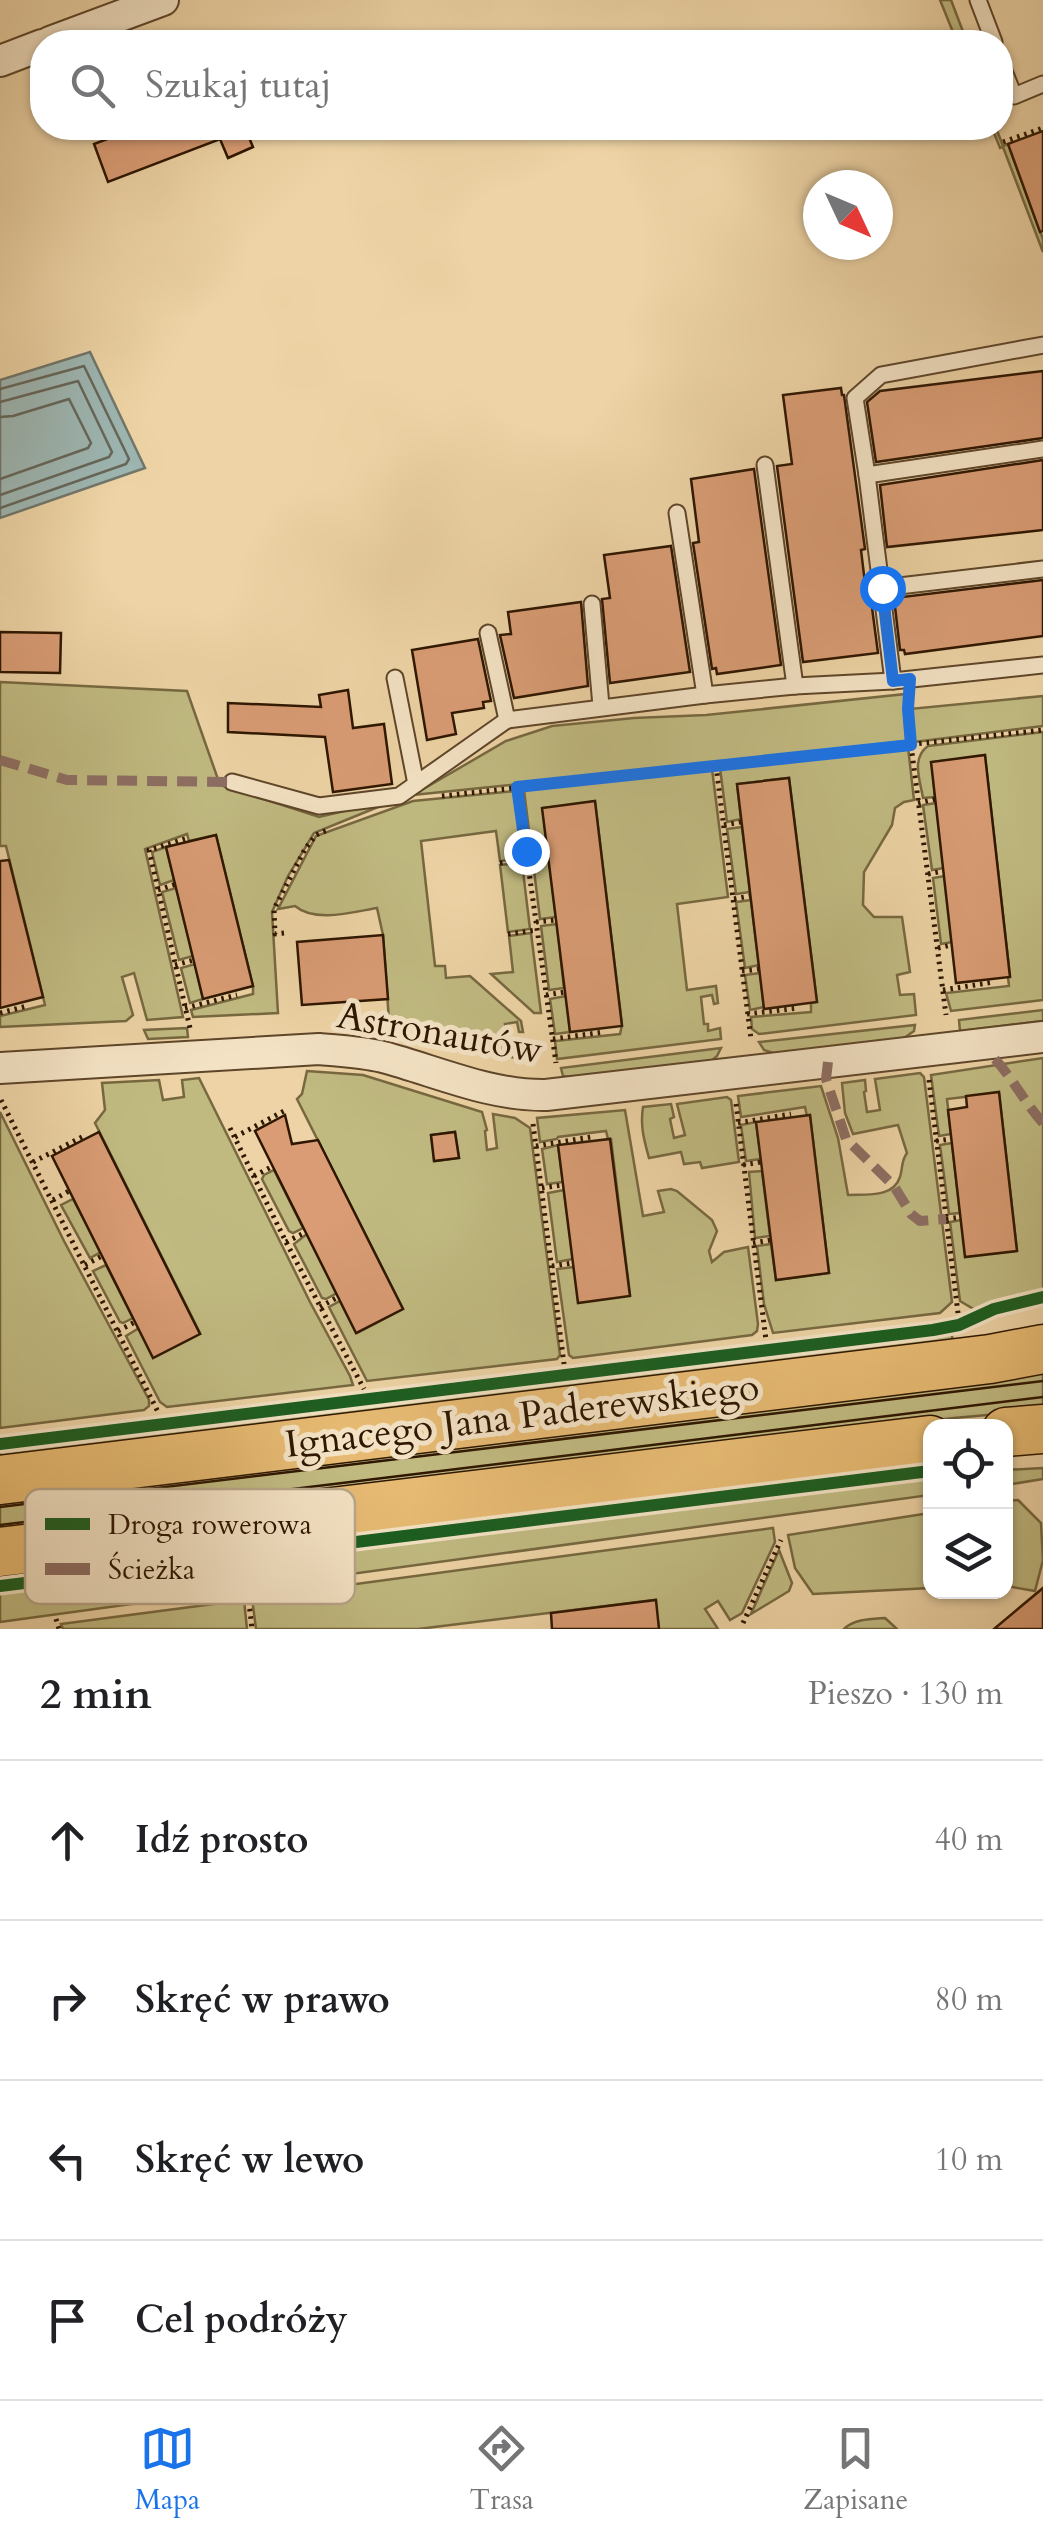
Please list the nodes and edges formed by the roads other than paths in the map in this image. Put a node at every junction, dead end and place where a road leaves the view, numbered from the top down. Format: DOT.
graph roads {
  1 [pos="163,0"];
  2 [pos="978,0"];
  3 [pos="82,30"];
  4 [pos="989,30"];
  5 [pos="30,50"];
  6 [pos="0,61"];
  7 [pos="1043,84"];
  8 [pos="1013,94"];
  9 [pos="1043,345"];
  10 [pos="1043,450"];
  11 [pos="765,465"];
  12 [pos="867,474"];
  13 [pos="677,512"];
  14 [pos="1043,568"];
  15 [pos="882,588"];
  16 [pos="592,604"];
  17 [pos="488,633"];
  18 [pos="1043,664"];
  19 [pos="394,678"];
  20 [pos="893,681"];
  21 [pos="795,686"];
  22 [pos="705,695"];
  23 [pos="601,706"];
  24 [pos="507,720"];
  25 [pos="232,782"];
  26 [pos="416,784"];
  27 [pos="1043,1037"];
  28 [pos="0,1068"];
  29 [pos="1043,1348"];
  30 [pos="1043,1429"];
  31 [pos="1013,1431"];
  32 [pos="923,1441"];
  33 [pos="0,1480"];
  34 [pos="355,1509"];
  35 [pos="25,1549"];
  36 [pos="0,1552"];
  1 -- 3 [label="street"];
  2 -- 4 [label="lane"];
  5 -- 6 [label="street"];
  7 -- 8 [label="lane"];
  9 -- 12 [label="lane"];
  10 -- 12 [label="lane"];
  11 -- 21 [label="lane"];
  12 -- 15 [label="lane"];
  13 -- 22 [label="lane"];
  14 -- 15 [label="lane"];
  15 -- 20 [label="lane"];
  16 -- 23 [label="lane"];
  17 -- 24 [label="lane"];
  18 -- 20 [label="lane"];
  19 -- 26 [label="lane"];
  20 -- 21 [label="lane"];
  21 -- 22 [label="lane"];
  22 -- 23 [label="lane"];
  23 -- 24 [label="lane"];
  24 -- 26 [label="lane"];
  25 -- 26 [label="lane"];
  27 -- 28 [label="street, Astronautów"];
  29 -- 33 [label="main road, Ignacego Jana Paderewskiego"];
  30 -- 31 [label="main road"];
  32 -- 34 [label="main road, Ignacego Jana Paderewskiego"];
  35 -- 36 [label="main road, Ignacego Jana Paderewskiego"];
}
